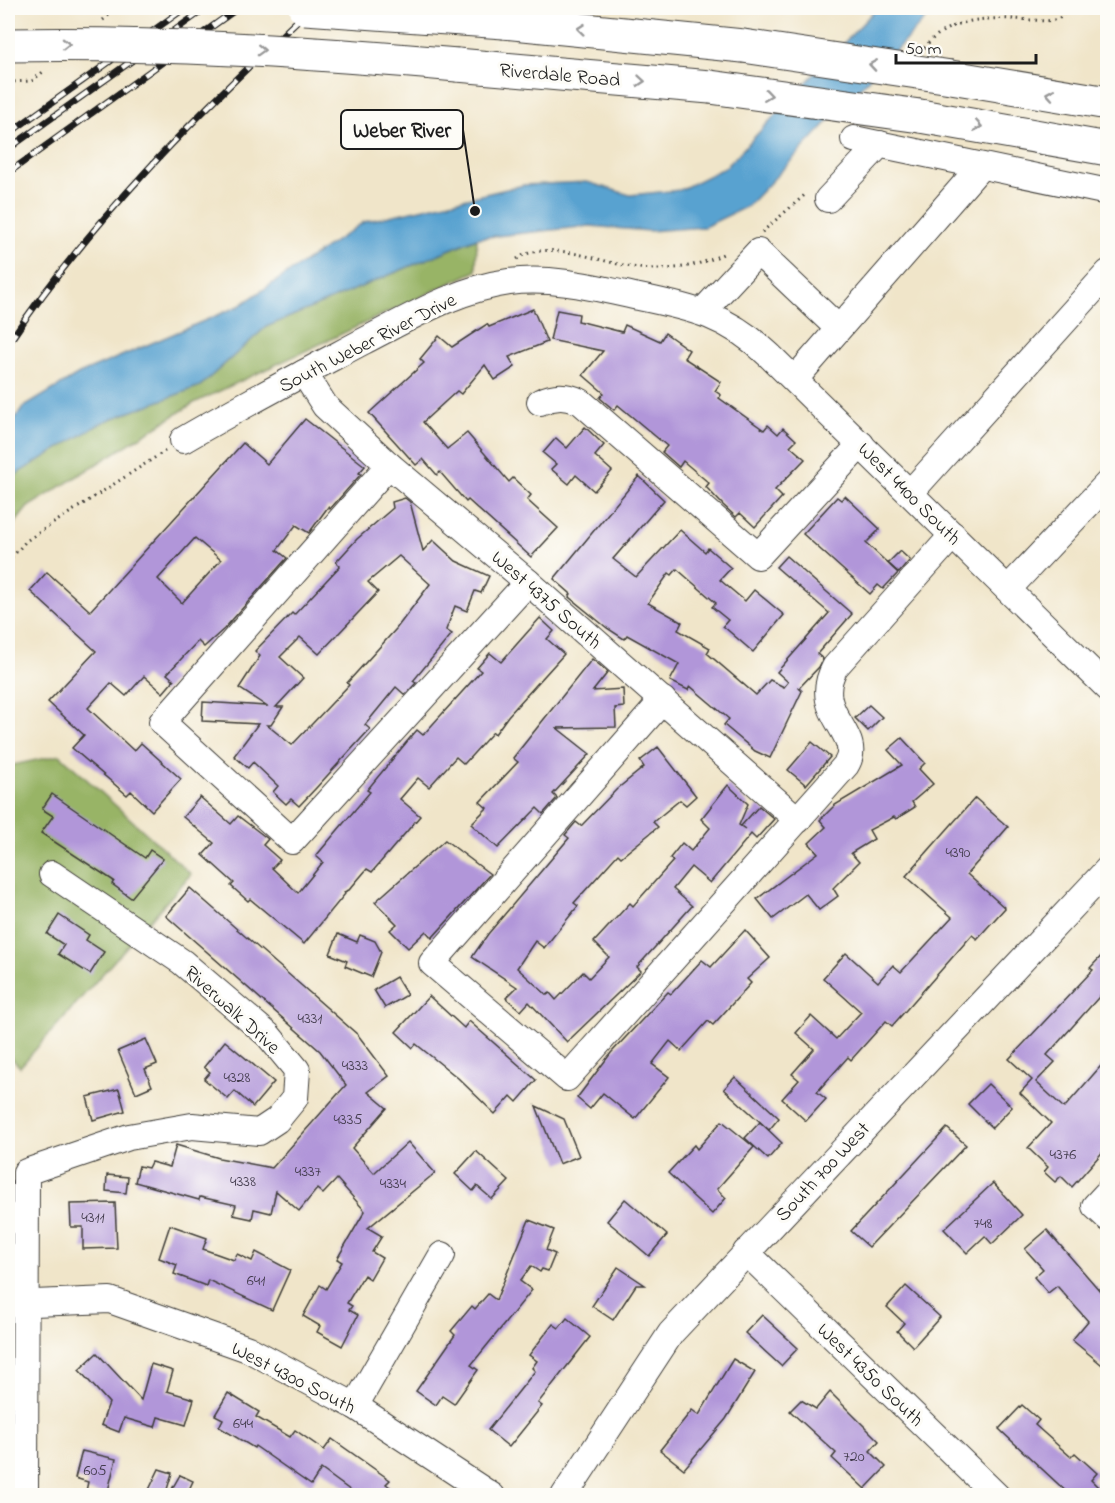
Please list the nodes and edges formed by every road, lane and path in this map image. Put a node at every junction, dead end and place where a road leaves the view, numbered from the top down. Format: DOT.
graph roads {
  1 [pos="305,8"];
  2 [pos="1066,8"];
  3 [pos="8,45"];
  4 [pos="921,52"];
  5 [pos="1101,102"];
  6 [pos="854,139"];
  7 [pos="880,144"];
  8 [pos="1098,147"];
  9 [pos="981,166"];
  10 [pos="1107,192"];
  11 [pos="820,194"];
  12 [pos="754,237"];
  13 [pos="726,253"];
  14 [pos="514,261"];
  15 [pos="1107,273"];
  16 [pos="703,311"];
  17 [pos="837,327"];
  18 [pos="304,373"];
  19 [pos="795,379"];
  20 [pos="540,402"];
  21 [pos="183,440"];
  22 [pos="861,444"];
  23 [pos="389,465"];
  24 [pos="1107,483"];
  25 [pos="910,493"];
  26 [pos="953,535"];
  27 [pos="8,562"];
  28 [pos="528,582"];
  29 [pos="1008,589"];
  30 [pos="1107,688"];
  31 [pos="663,700"];
  32 [pos="798,820"];
  33 [pos="1107,869"];
  34 [pos="52,874"];
  35 [pos="746,1252"];
  36 [pos="442,1255"];
  37 [pos="16,1303"];
  38 [pos="355,1406"];
  39 [pos="25,1496"];
  40 [pos="492,1496"];
  41 [pos="564,1496"];
  42 [pos="997,1496"];
  5 -- 1 [label="main road, one-way, bridge"];
  2 -- 4 [label="path"];
  3 -- 8 [label="main road, Riverdale Road, one-way, bridge"];
  5 -- 8 [label="main road"];
  6 -- 7 [label="street"];
  7 -- 9 [label="street"];
  7 -- 11 [label="street"];
  9 -- 10 [label="street"];
  9 -- 17 [label="street"];
  11 -- 12 [label="path"];
  13 -- 14 [label="path"];
  15 -- 25 [label="street"];
  16 -- 17 [label="street"];
  16 -- 18 [label="street, South Weber River Drive"];
  16 -- 19 [label="street, West 4400 South"];
  17 -- 19 [label="street"];
  18 -- 21 [label="street, South Weber River Drive"];
  18 -- 23 [label="street, West 4375 South"];
  19 -- 22 [label="street, West 4400 South"];
  20 -- 22 [label="street"];
  21 -- 27 [label="path"];
  22 -- 25 [label="street, West 4400 South"];
  23 -- 28 [label="street, West 4375 South"];
  23 -- 28 [label="street"];
  24 -- 29 [label="street"];
  25 -- 26 [label="street, West 4400 South"];
  26 -- 29 [label="street, West 4400 South"];
  26 -- 32 [label="street"];
  28 -- 31 [label="street, West 4375 South"];
  29 -- 30 [label="street, West 4400 South"];
  31 -- 32 [label="street, West 4375 South"];
  31 -- 32 [label="street"];
  33 -- 35 [label="street, South 700 West"];
  34 -- 37 [label="street, Riverwalk Drive"];
  35 -- 41 [label="street, South 700 West"];
  35 -- 42 [label="street, West 4350 South"];
  36 -- 38 [label="street"];
  37 -- 38 [label="street, West 4300 South"];
  37 -- 39 [label="street"];
  38 -- 40 [label="street, West 4300 South"];
}
